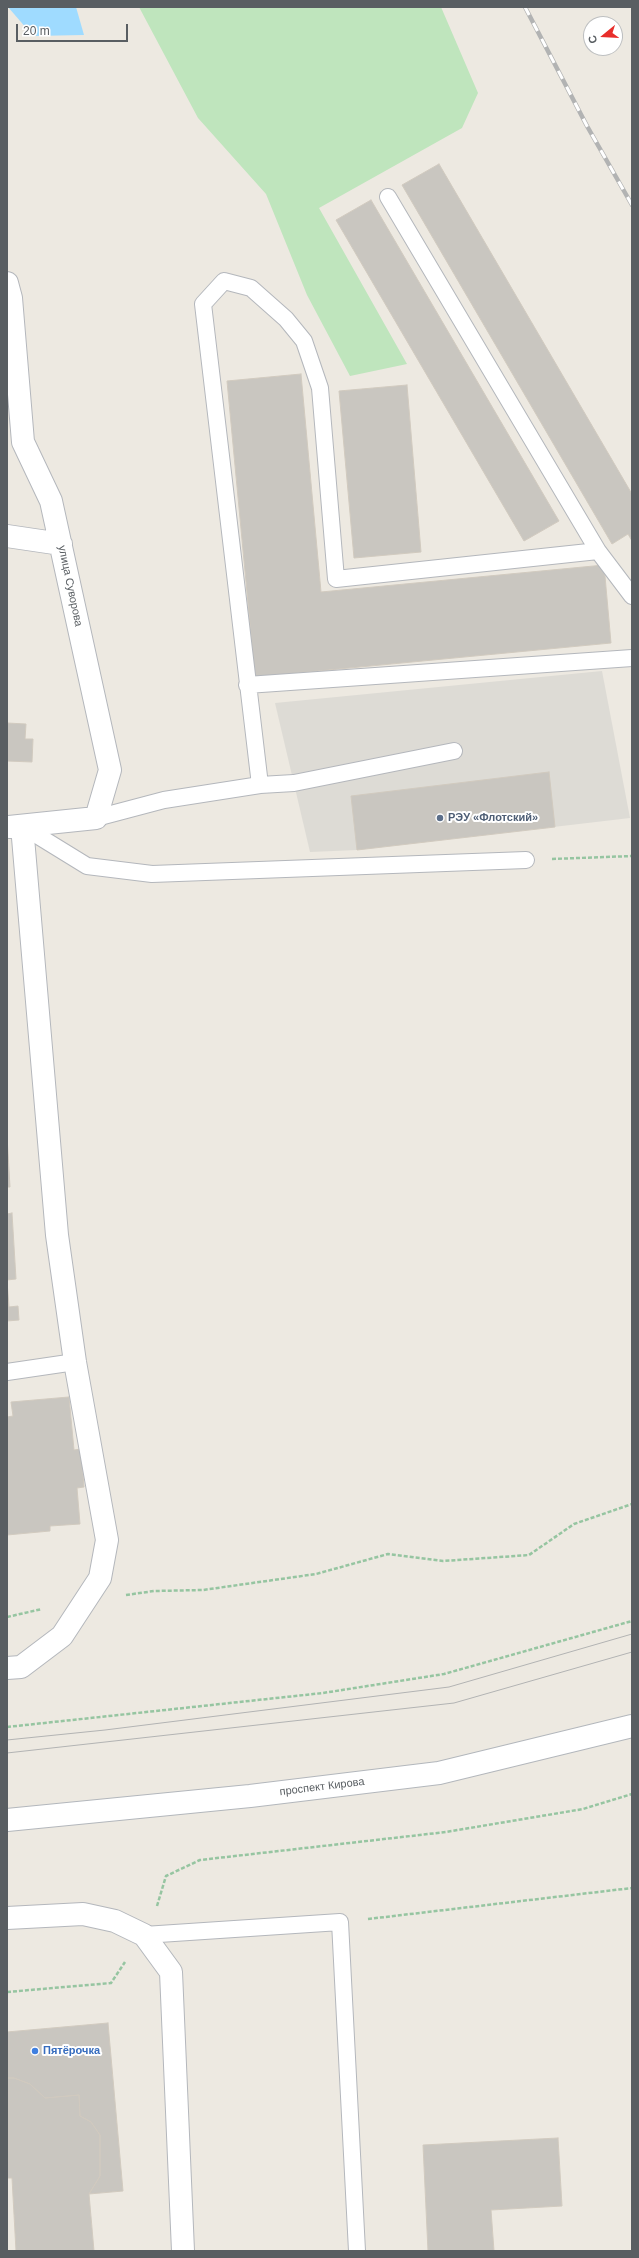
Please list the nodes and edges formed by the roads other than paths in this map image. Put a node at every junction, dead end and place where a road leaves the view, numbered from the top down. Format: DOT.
graph roads {
  1 [pos="388,196"];
  2 [pos="7,283"];
  3 [pos="7,536"];
  4 [pos="61,544"];
  5 [pos="598,551"];
  6 [pos="632,596"];
  7 [pos="632,658"];
  8 [pos="247,685"];
  9 [pos="454,751"];
  10 [pos="260,785"];
  11 [pos="96,818"];
  12 [pos="15,827"];
  13 [pos="526,860"];
  14 [pos="75,1362"];
  15 [pos="7,1372"];
  16 [pos="7,1668"];
  17 [pos="632,1726"];
  18 [pos="7,1820"];
  19 [pos="7,1918"];
  20 [pos="144,1935"];
  21 [pos="183,2251"];
  22 [pos="357,2251"];
  1 -- 5 [label="lane"];
  2 -- 4 [label="street, улица Суворова"];
  3 -- 4 [label="street"];
  4 -- 11 [label="street, улица Суворова"];
  5 -- 6 [label="lane"];
  5 -- 8 [label="lane"];
  7 -- 8 [label="lane"];
  8 -- 10 [label="lane"];
  9 -- 10 [label="lane"];
  10 -- 11 [label="lane"];
  11 -- 12 [label="street"];
  12 -- 13 [label="lane"];
  12 -- 14 [label="street"];
  14 -- 15 [label="lane"];
  14 -- 16 [label="street"];
  17 -- 18 [label="street, проспект Кирова"];
  19 -- 20 [label="street"];
  20 -- 21 [label="street"];
  20 -- 22 [label="lane"];
}
